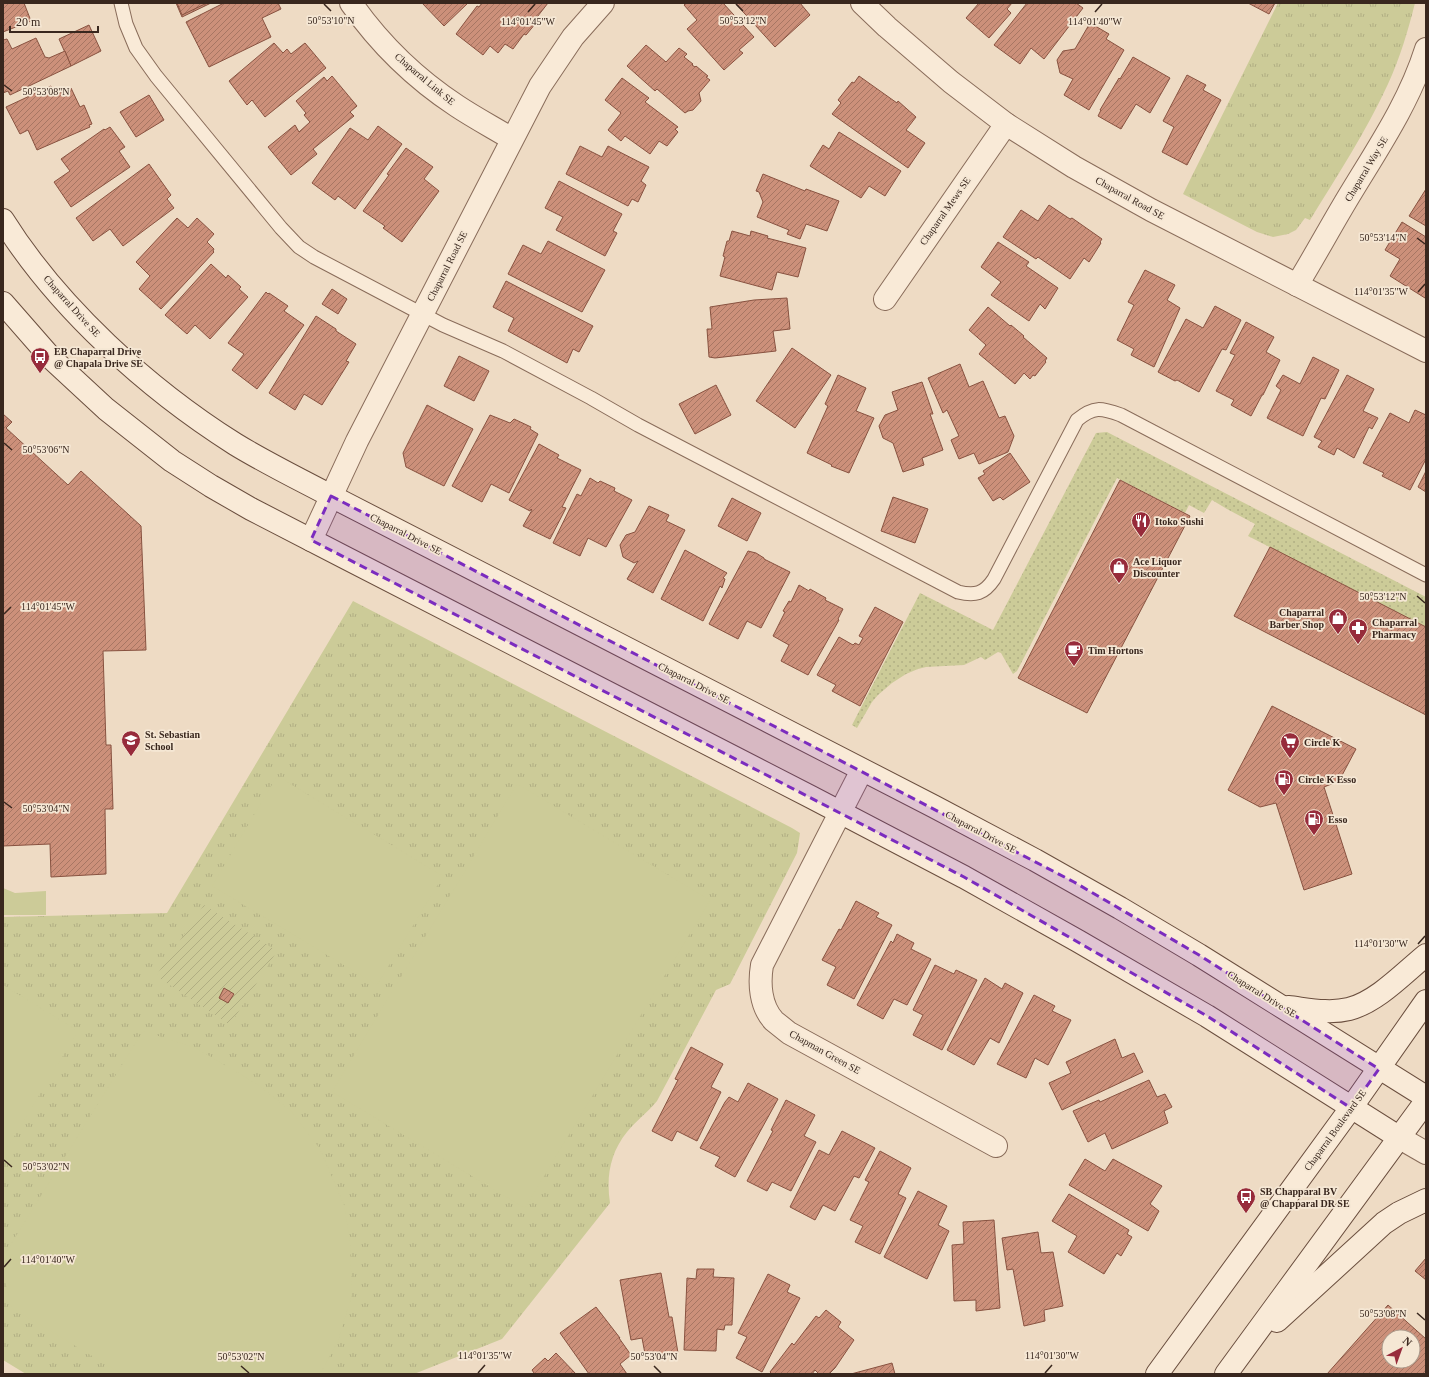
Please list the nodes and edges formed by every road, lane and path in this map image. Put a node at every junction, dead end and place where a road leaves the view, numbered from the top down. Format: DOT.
graph roads {
  1 [pos="122,3"];
  2 [pos="351,3"];
  3 [pos="603,3"];
  4 [pos="862,3"];
  5 [pos="1426,48"];
  6 [pos="1006,124"];
  7 [pos="512,139"];
  8 [pos="4,224"];
  9 [pos="1297,285"];
  10 [pos="885,299"];
  11 [pos="3,303"];
  12 [pos="422,314"];
  13 [pos="1426,351"];
  14 [pos="331,496"];
  15 [pos="311,540"];
  16 [pos="1426,575"];
  17 [pos="862,770"];
  18 [pos="840,812"];
  19 [pos="1426,955"];
  20 [pos="1426,1001"];
  21 [pos="1281,1006"];
  22 [pos="1379,1069"];
  23 [pos="1426,1097"];
  24 [pos="1426,1101"];
  25 [pos="1351,1108"];
  26 [pos="1400,1138"];
  27 [pos="996,1146"];
  28 [pos="1426,1153"];
  29 [pos="1426,1200"];
  30 [pos="1244,1350"];
  31 [pos="1157,1374"];
  32 [pos="1226,1374"];
  1 -- 12 [label="lane"];
  2 -- 7 [label="street, Chaparral Link SE"];
  3 -- 7 [label="street, Chaparral Road SE"];
  4 -- 6 [label="street, Chaparral Road SE"];
  5 -- 9 [label="street, Chaparral Way SE"];
  6 -- 9 [label="street, Chaparral Road SE"];
  6 -- 10 [label="street, Chaparral Mews SE"];
  7 -- 12 [label="street, Chaparral Road SE"];
  8 -- 14 [label="street, Chaparral Drive SE"];
  9 -- 13 [label="street, Chaparral Road SE"];
  11 -- 15 [label="street"];
  12 -- 14 [label="street, Chaparral Road SE"];
  12 -- 16 [label="lane"];
  14 -- 15 [label="street, Chaparral Road SE"];
  14 -- 17 [label="street, Chaparral Drive SE"];
  15 -- 18 [label="street"];
  17 -- 18 [label="street, Chapman Green SE"];
  17 -- 21 [label="street, Chaparral Drive SE"];
  18 -- 25 [label="street"];
  18 -- 27 [label="street, Chapman Green SE"];
  19 -- 21 [label="street"];
  20 -- 22 [label="street, Chaparral Boulevard SE"];
  21 -- 22 [label="street, Chaparral Drive SE"];
  22 -- 23 [label="street, Chaparral Drive SE"];
  22 -- 25 [label="street, Chaparral Boulevard SE"];
  24 -- 26 [label="street"];
  25 -- 26 [label="street"];
  25 -- 31 [label="street, Chaparral Boulevard SE"];
  26 -- 28 [label="street"];
  26 -- 30 [label="street"];
  29 -- 30 [label="street"];
  30 -- 32 [label="street"];
}
